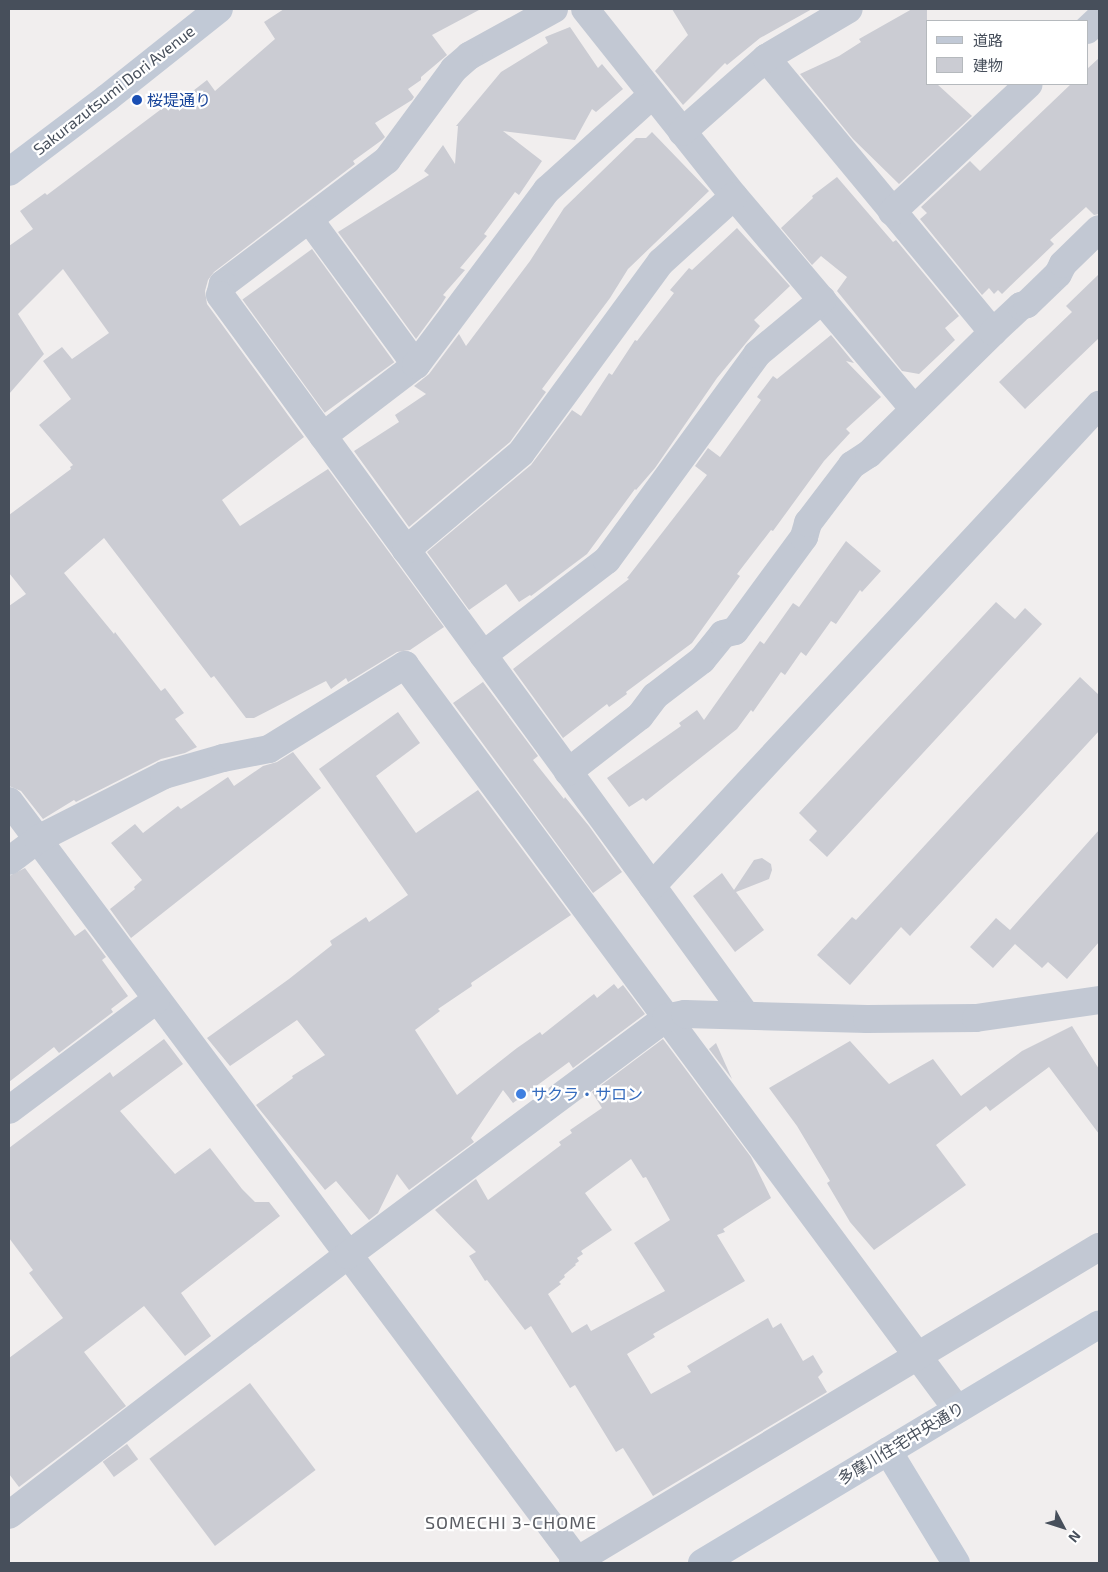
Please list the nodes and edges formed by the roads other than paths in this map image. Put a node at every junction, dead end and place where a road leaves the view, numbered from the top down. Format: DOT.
graph roads {
  1 [pos="219,9"];
  2 [pos="554,9"];
  3 [pos="585,9"];
  4 [pos="850,9"];
  5 [pos="766,58"];
  6 [pos="1028,85"];
  7 [pos="652,95"];
  8 [pos="682,132"];
  9 [pos="9,172"];
  10 [pos="734,196"];
  11 [pos="892,212"];
  12 [pos="309,220"];
  13 [pos="1099,229"];
  14 [pos="822,300"];
  15 [pos="994,332"];
  16 [pos="416,366"];
  17 [pos="1099,405"];
  18 [pos="914,409"];
  19 [pos="323,436"];
  20 [pos="406,550"];
  21 [pos="483,655"];
  22 [pos="568,772"];
  23 [pos="9,801"];
  24 [pos="38,839"];
  25 [pos="9,861"];
  26 [pos="652,886"];
  27 [pos="156,1000"];
  28 [pos="1099,1000"];
  29 [pos="745,1014"];
  30 [pos="666,1018"];
  31 [pos="9,1110"];
  32 [pos="1099,1247"];
  33 [pos="348,1255"];
  34 [pos="1099,1324"];
  35 [pos="918,1356"];
  36 [pos="957,1409"];
  37 [pos="888,1451"];
  38 [pos="9,1514"];
  39 [pos="576,1562"];
  40 [pos="702,1563"];
  41 [pos="956,1563"];
  1 -- 9 [label="street, Sakurazutsumi Dori Avenue"];
  2 -- 12 [label="street"];
  3 -- 7 [label="street"];
  4 -- 5 [label="street"];
  5 -- 8 [label="street"];
  5 -- 11 [label="street"];
  6 -- 11 [label="street"];
  7 -- 8 [label="street"];
  7 -- 16 [label="street"];
  8 -- 10 [label="street"];
  10 -- 14 [label="street"];
  10 -- 20 [label="street"];
  11 -- 15 [label="street"];
  12 -- 16 [label="street"];
  12 -- 19 [label="street"];
  13 -- 15 [label="street"];
  14 -- 18 [label="street"];
  14 -- 21 [label="street"];
  15 -- 18 [label="street"];
  16 -- 19 [label="street"];
  17 -- 26 [label="street"];
  18 -- 22 [label="street"];
  19 -- 20 [label="street"];
  20 -- 21 [label="street"];
  21 -- 22 [label="street"];
  22 -- 26 [label="street"];
  23 -- 24 [label="street"];
  24 -- 25 [label="street"];
  24 -- 27 [label="street"];
  24 -- 30 [label="street"];
  26 -- 29 [label="street"];
  27 -- 31 [label="street"];
  27 -- 33 [label="street"];
  28 -- 29 [label="street"];
  29 -- 30 [label="street"];
  30 -- 33 [label="street"];
  30 -- 35 [label="street"];
  32 -- 35 [label="street"];
  33 -- 38 [label="street"];
  33 -- 39 [label="street"];
  34 -- 36 [label="street, 多摩川住宅中央通り"];
  35 -- 36 [label="street"];
  35 -- 39 [label="street"];
  36 -- 37 [label="street, 多摩川住宅中央通り"];
  37 -- 40 [label="street, 多摩川住宅中央通り"];
  37 -- 41 [label="street"];
}
